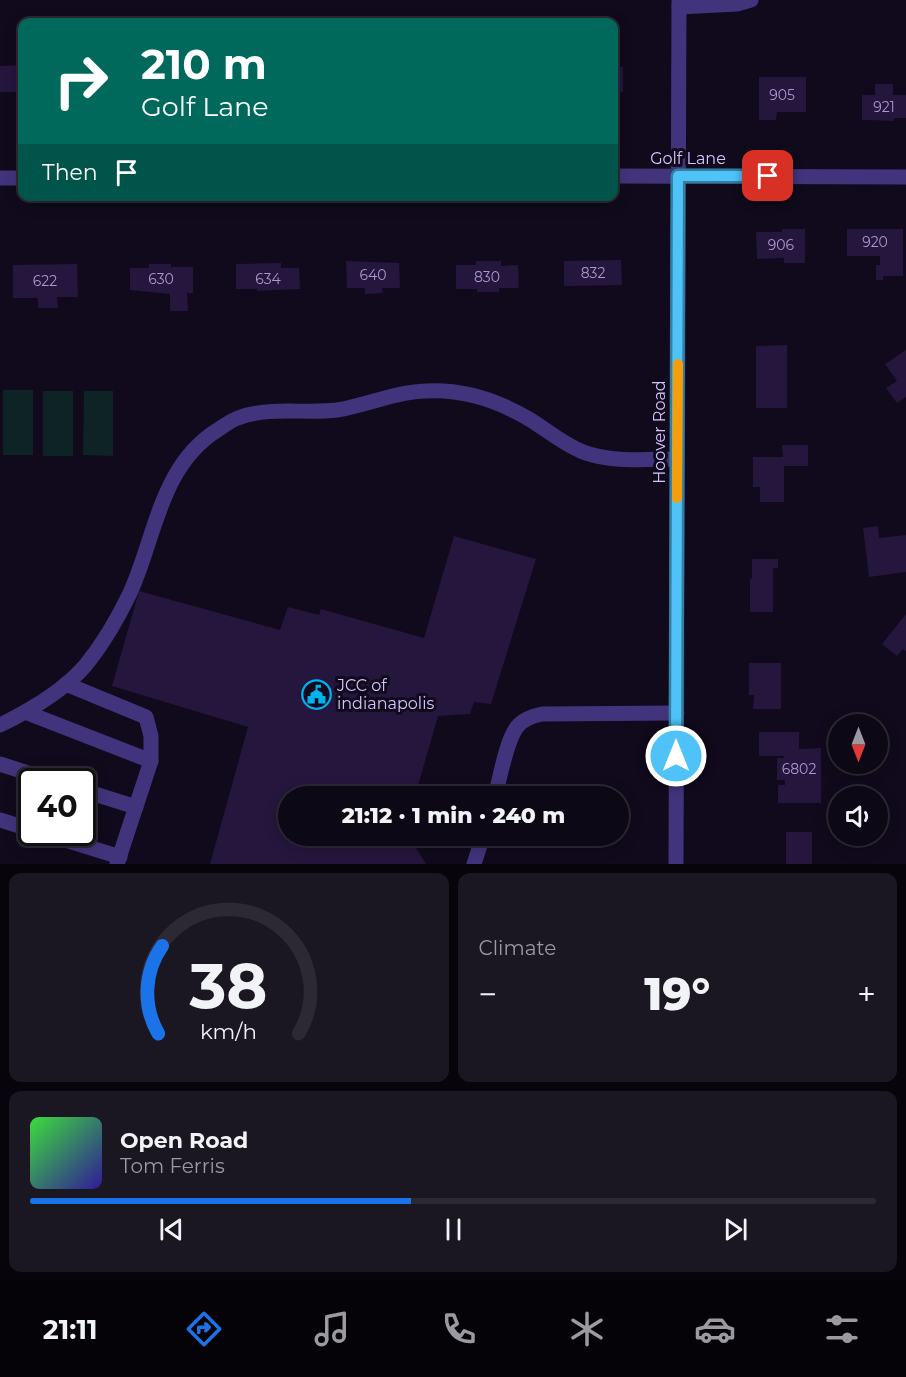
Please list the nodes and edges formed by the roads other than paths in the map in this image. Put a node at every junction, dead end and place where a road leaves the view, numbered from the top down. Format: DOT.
graph roads {
  1 [pos="751,0"];
  2 [pos="679,4"];
  3 [pos="618,176"];
  4 [pos="678,176"];
  5 [pos="906,177"];
  6 [pos="0,178"];
  7 [pos="18,178"];
  8 [pos="677,459"];
  9 [pos="66,684"];
  10 [pos="25,712"];
  11 [pos="676,713"];
  12 [pos="0,725"];
  13 [pos="151,761"];
  14 [pos="0,764"];
  15 [pos="18,770"];
  16 [pos="498,786"];
  17 [pos="96,794"];
  18 [pos="136,807"];
  19 [pos="0,820"];
  20 [pos="18,826"];
  21 [pos="80,846"];
  22 [pos="480,846"];
  23 [pos="119,860"];
  24 [pos="474,864"];
  25 [pos="676,864"];
  1 -- 2 [label="street"];
  2 -- 4 [label="street, Hoover Road"];
  3 -- 4 [label="street, Golf Lane"];
  4 -- 5 [label="street, Golf Lane"];
  4 -- 8 [label="street, Hoover Road"];
  6 -- 7 [label="street"];
  8 -- 9 [label="street"];
  8 -- 11 [label="street, Hoover Road"];
  9 -- 10 [label="street"];
  9 -- 13 [label="street"];
  10 -- 12 [label="street"];
  10 -- 13 [label="street"];
  11 -- 16 [label="street"];
  11 -- 25 [label="street, Hoover Road"];
  13 -- 18 [label="street"];
  14 -- 15 [label="street"];
  17 -- 18 [label="street"];
  18 -- 23 [label="street"];
  19 -- 20 [label="street"];
  21 -- 23 [label="street"];
  22 -- 24 [label="street"];
}
